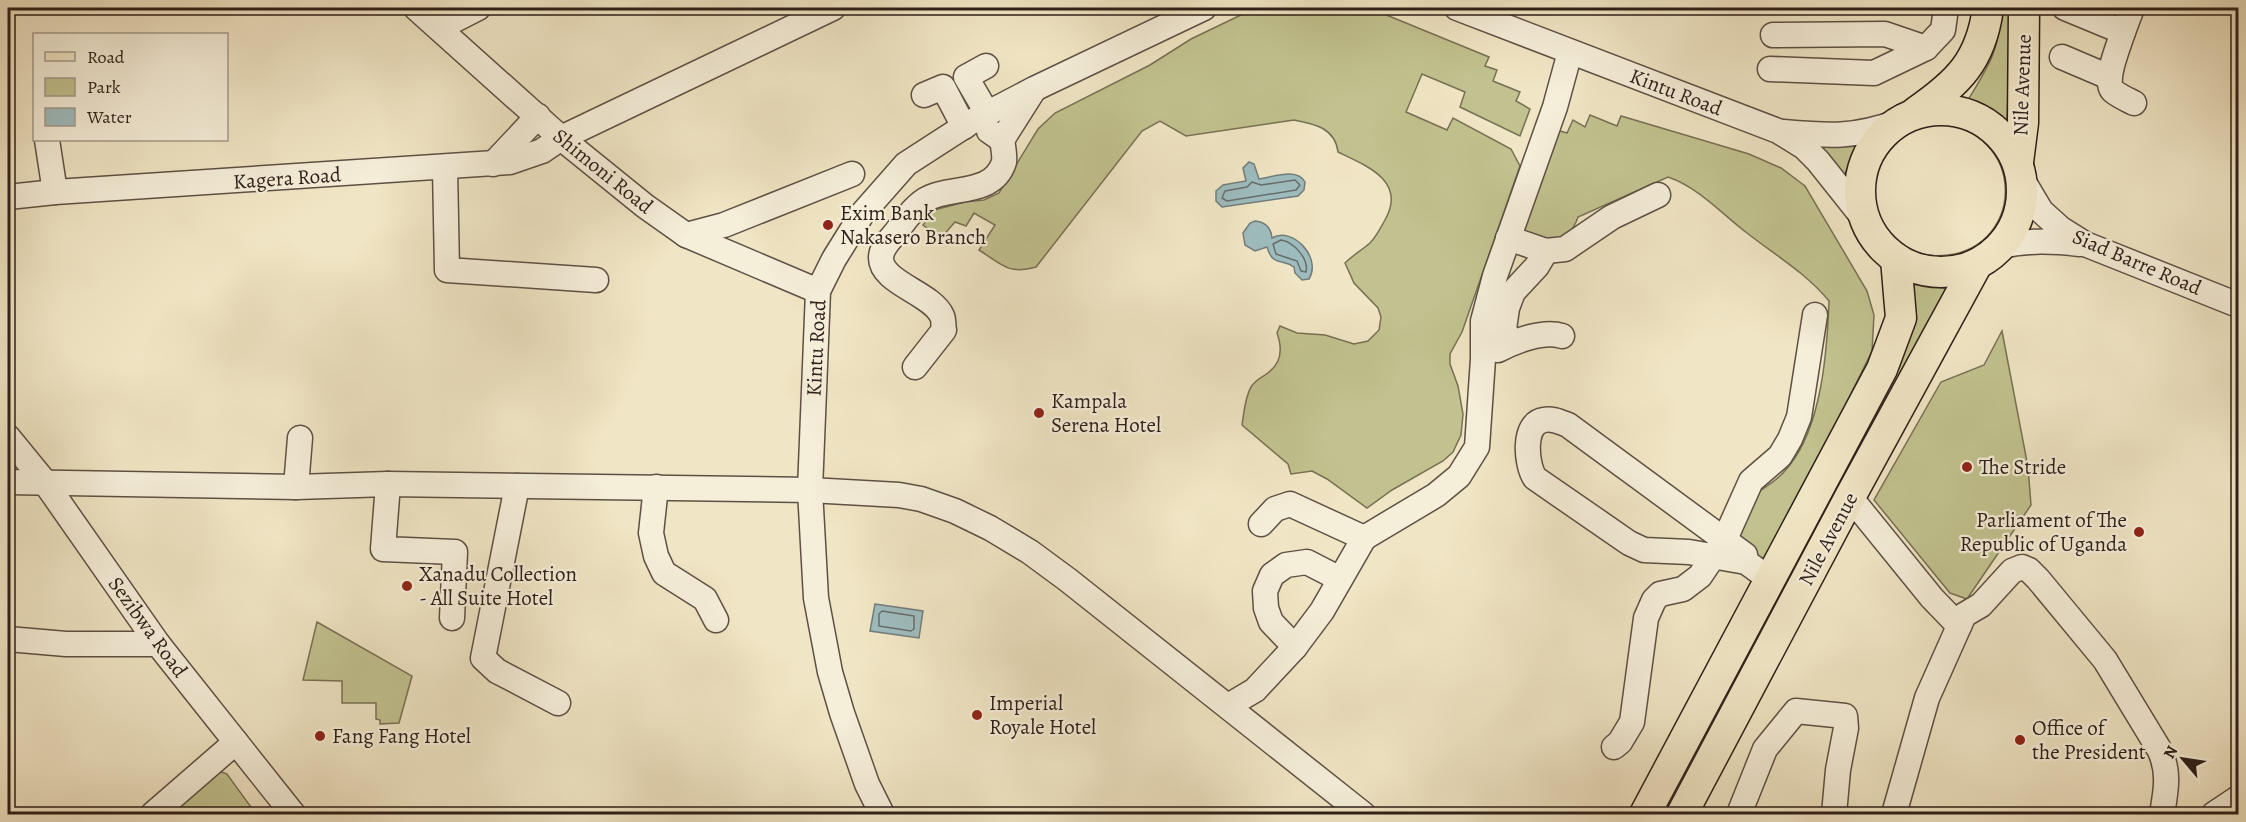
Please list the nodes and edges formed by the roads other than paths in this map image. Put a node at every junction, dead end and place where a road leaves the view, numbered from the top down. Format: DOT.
graph roads {
  1 [pos="416,8"];
  2 [pos="478,8"];
  3 [pos="833,8"];
  4 [pos="1204,8"];
  5 [pos="1457,8"];
  6 [pos="1946,8"];
  7 [pos="1988,8"];
  8 [pos="2024,8"];
  9 [pos="2065,8"];
  10 [pos="2132,8"];
  11 [pos="439,28"];
  12 [pos="2123,32"];
  13 [pos="1773,35"];
  14 [pos="1926,48"];
  15 [pos="1570,52"];
  16 [pos="2062,57"];
  17 [pos="986,66"];
  18 [pos="1770,69"];
  19 [pos="2109,76"];
  20 [pos="1034,89"];
  21 [pos="924,95"];
  22 [pos="2134,103"];
  23 [pos="538,116"];
  24 [pos="1904,119"];
  25 [pos="974,121"];
  26 [pos="1778,131"];
  27 [pos="561,138"];
  28 [pos="1002,140"];
  29 [pos="47,141"];
  30 [pos="493,164"];
  31 [pos="446,168"];
  32 [pos="2020,171"];
  33 [pos="852,174"];
  34 [pos="55,192"];
  35 [pos="1658,195"];
  36 [pos="8,197"];
  37 [pos="1865,220"];
  38 [pos="686,235"];
  39 [pos="1508,238"];
  40 [pos="2085,244"];
  41 [pos="2001,246"];
  42 [pos="1546,251"];
  43 [pos="1896,259"];
  44 [pos="1977,264"];
  45 [pos="596,280"];
  46 [pos="818,291"];
  47 [pos="2238,305"];
  48 [pos="1815,315"];
  49 [pos="1562,336"];
  50 [pos="1511,343"];
  51 [pos="1483,358"];
  52 [pos="915,367"];
  53 [pos="8,437"];
  54 [pos="300,438"];
  55 [pos="8,482"];
  56 [pos="44,482"];
  57 [pos="388,484"];
  58 [pos="517,486"];
  59 [pos="296,487"];
  60 [pos="656,487"];
  61 [pos="810,489"];
  62 [pos="1850,497"];
  63 [pos="1261,524"];
  64 [pos="1364,538"];
  65 [pos="1720,547"];
  66 [pos="1340,579"];
  67 [pos="1771,579"];
  68 [pos="452,618"];
  69 [pos="716,620"];
  70 [pos="1959,626"];
  71 [pos="8,639"];
  72 [pos="158,644"];
  73 [pos="1295,647"];
  74 [pos="558,703"];
  75 [pos="1228,706"];
  76 [pos="236,742"];
  77 [pos="1614,747"];
  78 [pos="2238,798"];
  79 [pos="153,814"];
  80 [pos="293,814"];
  81 [pos="882,814"];
  82 [pos="1363,814"];
  83 [pos="1645,814"];
  84 [pos="1682,814"];
  85 [pos="1739,814"];
  86 [pos="1834,814"];
  87 [pos="1894,814"];
  88 [pos="2162,814"];
  89 [pos="2214,814"];
  1 -- 11 [label="street, Shimoni Road"];
  2 -- 11 [label="street"];
  3 -- 27 [label="street, Kagera Road"];
  4 -- 20 [label="street, Kintu Road"];
  5 -- 15 [label="street, Kintu Road"];
  6 -- 14 [label="street"];
  7 -- 24 [label="main road, Nile Avenue"];
  8 -- 32 [label="main road, Nile Avenue"];
  9 -- 12 [label="street"];
  10 -- 12 [label="street"];
  11 -- 23 [label="street, Shimoni Road"];
  12 -- 19 [label="street"];
  13 -- 14 [label="street"];
  14 -- 18 [label="street"];
  15 -- 26 [label="street, Kintu Road"];
  15 -- 39 [label="street"];
  16 -- 19 [label="street"];
  17 -- 25 [label="street"];
  19 -- 22 [label="street"];
  20 -- 25 [label="street, Kintu Road"];
  20 -- 28 [label="street"];
  21 -- 25 [label="street"];
  23 -- 27 [label="street, Shimoni Road"];
  23 -- 30 [label="street"];
  24 -- 26 [label="street"];
  24 -- 32 [label="main road"];
  24 -- 37 [label="main road"];
  25 -- 28 [label="street"];
  25 -- 46 [label="street, Kintu Road"];
  26 -- 37 [label="street, Kintu Road"];
  27 -- 30 [label="street, Kagera Road"];
  27 -- 38 [label="street, Shimoni Road"];
  28 -- 52 [label="street"];
  29 -- 34 [label="street"];
  30 -- 31 [label="street, Kagera Road"];
  31 -- 34 [label="street, Kagera Road"];
  31 -- 45 [label="street"];
  32 -- 40 [label="street, Siad Barre Road"];
  32 -- 41 [label="main road"];
  33 -- 38 [label="street"];
  34 -- 36 [label="street, Kagera Road"];
  35 -- 42 [label="street"];
  37 -- 43 [label="main road"];
  38 -- 46 [label="street, Shimoni Road"];
  39 -- 42 [label="street"];
  39 -- 51 [label="street"];
  40 -- 41 [label="street"];
  40 -- 47 [label="street, Siad Barre Road"];
  41 -- 44 [label="main road"];
  42 -- 50 [label="street"];
  43 -- 44 [label="main road"];
  43 -- 67 [label="main road, Nile Avenue"];
  44 -- 62 [label="main road, Nile Avenue"];
  46 -- 61 [label="street, Kintu Road"];
  48 -- 65 [label="street"];
  49 -- 50 [label="street"];
  50 -- 51 [label="street"];
  51 -- 64 [label="street"];
  53 -- 56 [label="street, Sezibwa Road"];
  54 -- 59 [label="street"];
  55 -- 56 [label="street"];
  56 -- 59 [label="street"];
  56 -- 72 [label="street, Sezibwa Road"];
  57 -- 58 [label="street"];
  57 -- 59 [label="street"];
  57 -- 68 [label="street"];
  58 -- 60 [label="street"];
  58 -- 74 [label="street"];
  60 -- 61 [label="street"];
  60 -- 69 [label="street"];
  61 -- 75 [label="street"];
  61 -- 81 [label="street, Kintu Road"];
  62 -- 70 [label="street"];
  62 -- 84 [label="main road, Nile Avenue"];
  63 -- 64 [label="street"];
  64 -- 66 [label="street"];
  65 -- 65 [label="street"];
  65 -- 67 [label="street"];
  65 -- 77 [label="street"];
  66 -- 73 [label="street"];
  66 -- 73 [label="street"];
  67 -- 83 [label="main road, Nile Avenue"];
  70 -- 87 [label="street"];
  70 -- 88 [label="street"];
  71 -- 72 [label="street"];
  72 -- 76 [label="street, Sezibwa Road"];
  73 -- 75 [label="street"];
  75 -- 82 [label="street"];
  76 -- 79 [label="street"];
  76 -- 80 [label="street, Sezibwa Road"];
  78 -- 89 [label="street"];
  85 -- 86 [label="street"];
}
